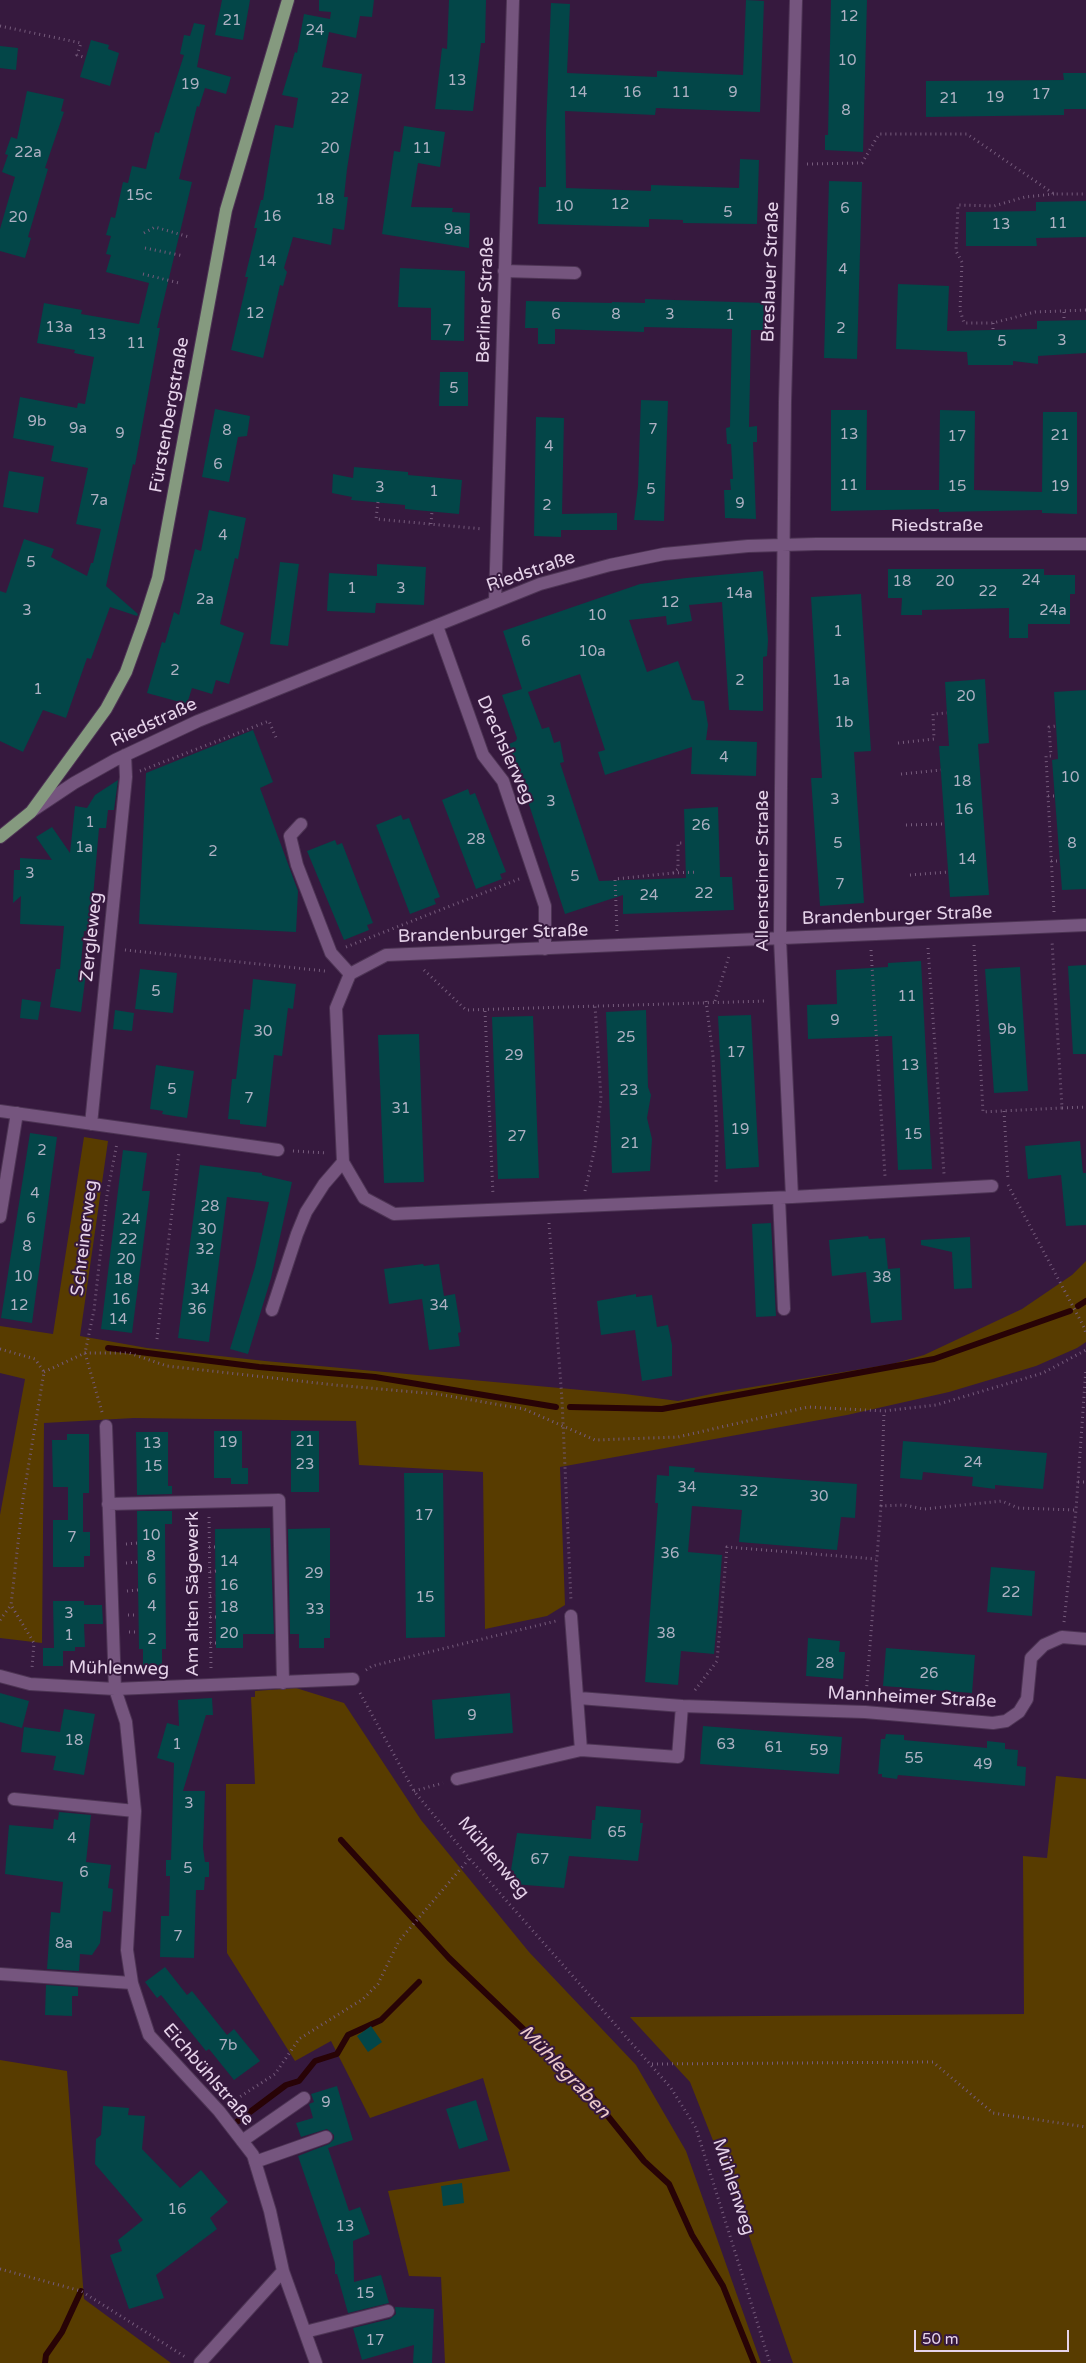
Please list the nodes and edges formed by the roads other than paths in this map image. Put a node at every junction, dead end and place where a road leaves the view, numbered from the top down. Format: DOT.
graph roads {
  1 [pos="288,0"];
  2 [pos="513,0"];
  3 [pos="796,0"];
  4 [pos="504,271"];
  5 [pos="575,273"];
  6 [pos="1086,544"];
  7 [pos="782,545"];
  8 [pos="494,602"];
  9 [pos="437,626"];
  10 [pos="125,755"];
  11 [pos="31,812"];
  12 [pos="301,824"];
  13 [pos="0,837"];
  14 [pos="1086,925"];
  15 [pos="780,939"];
  16 [pos="546,948"];
  17 [pos="350,974"];
  18 [pos="0,1111"];
  19 [pos="17,1113"];
  20 [pos="91,1124"];
  21 [pos="278,1150"];
  22 [pos="343,1158"];
  23 [pos="992,1186"];
  24 [pos="786,1198"];
  25 [pos="0,1217"];
  26 [pos="272,1310"];
  27 [pos="784,1310"];
  28 [pos="106,1426"];
  29 [pos="108,1504"];
  30 [pos="571,1616"];
  31 [pos="1086,1639"];
  32 [pos="0,1676"];
  33 [pos="353,1678"];
  34 [pos="283,1683"];
  35 [pos="115,1689"];
  36 [pos="579,1698"];
  37 [pos="682,1706"];
  38 [pos="581,1750"];
  39 [pos="456,1779"];
  40 [pos="14,1799"];
  41 [pos="135,1811"];
  42 [pos="0,1974"];
  43 [pos="132,1983"];
  44 [pos="304,2098"];
  45 [pos="326,2137"];
  46 [pos="242,2141"];
  47 [pos="255,2162"];
  48 [pos="283,2270"];
  49 [pos="388,2311"];
  50 [pos="305,2332"];
  51 [pos="200,2363"];
  52 [pos="316,2363"];
  1 -- 11 [label="main road, Fürstenbergstraße"];
  2 -- 4 [label="street, Berliner Straße"];
  3 -- 7 [label="street, Breslauer Straße"];
  4 -- 5 [label="street"];
  4 -- 8 [label="street, Berliner Straße"];
  6 -- 7 [label="street, Riedstraße"];
  7 -- 8 [label="street, Riedstraße"];
  7 -- 15 [label="street, Allensteiner Straße"];
  8 -- 9 [label="street, Riedstraße"];
  9 -- 10 [label="street, Riedstraße"];
  9 -- 16 [label="street, Drechslerweg"];
  10 -- 11 [label="street, Riedstraße"];
  10 -- 20 [label="street, Zergleweg"];
  11 -- 13 [label="main road, Fürstenbergstraße"];
  12 -- 17 [label="street"];
  14 -- 15 [label="street, Brandenburger Straße"];
  15 -- 16 [label="street, Brandenburger Straße"];
  15 -- 24 [label="street, Allensteiner Straße"];
  16 -- 17 [label="street, Brandenburger Straße"];
  17 -- 22 [label="street"];
  18 -- 19 [label="street"];
  19 -- 20 [label="street"];
  19 -- 25 [label="street"];
  20 -- 21 [label="street"];
  22 -- 24 [label="street"];
  22 -- 26 [label="street"];
  23 -- 24 [label="street"];
  24 -- 27 [label="street, Allensteiner Straße"];
  28 -- 29 [label="street"];
  29 -- 34 [label="street, Am alten Sägewerk"];
  29 -- 35 [label="street"];
  30 -- 36 [label="street"];
  31 -- 37 [label="street, Mannheimer Straße"];
  32 -- 35 [label="street, Mühlenweg"];
  33 -- 34 [label="street, Mühlenweg"];
  34 -- 35 [label="street, Mühlenweg"];
  35 -- 41 [label="street, Eichbühlstraße"];
  36 -- 37 [label="street, Mannheimer Straße"];
  36 -- 38 [label="street"];
  37 -- 38 [label="street"];
  38 -- 39 [label="street"];
  40 -- 41 [label="street"];
  41 -- 43 [label="street, Eichbühlstraße"];
  42 -- 43 [label="street"];
  43 -- 46 [label="street, Eichbühlstraße"];
  44 -- 46 [label="street"];
  45 -- 47 [label="street"];
  46 -- 47 [label="street, Eichbühlstraße"];
  47 -- 48 [label="street, Eichbühlstraße"];
  48 -- 50 [label="street, Eichbühlstraße"];
  48 -- 51 [label="street"];
  49 -- 50 [label="street"];
  50 -- 52 [label="street, Eichbühlstraße"];
}
